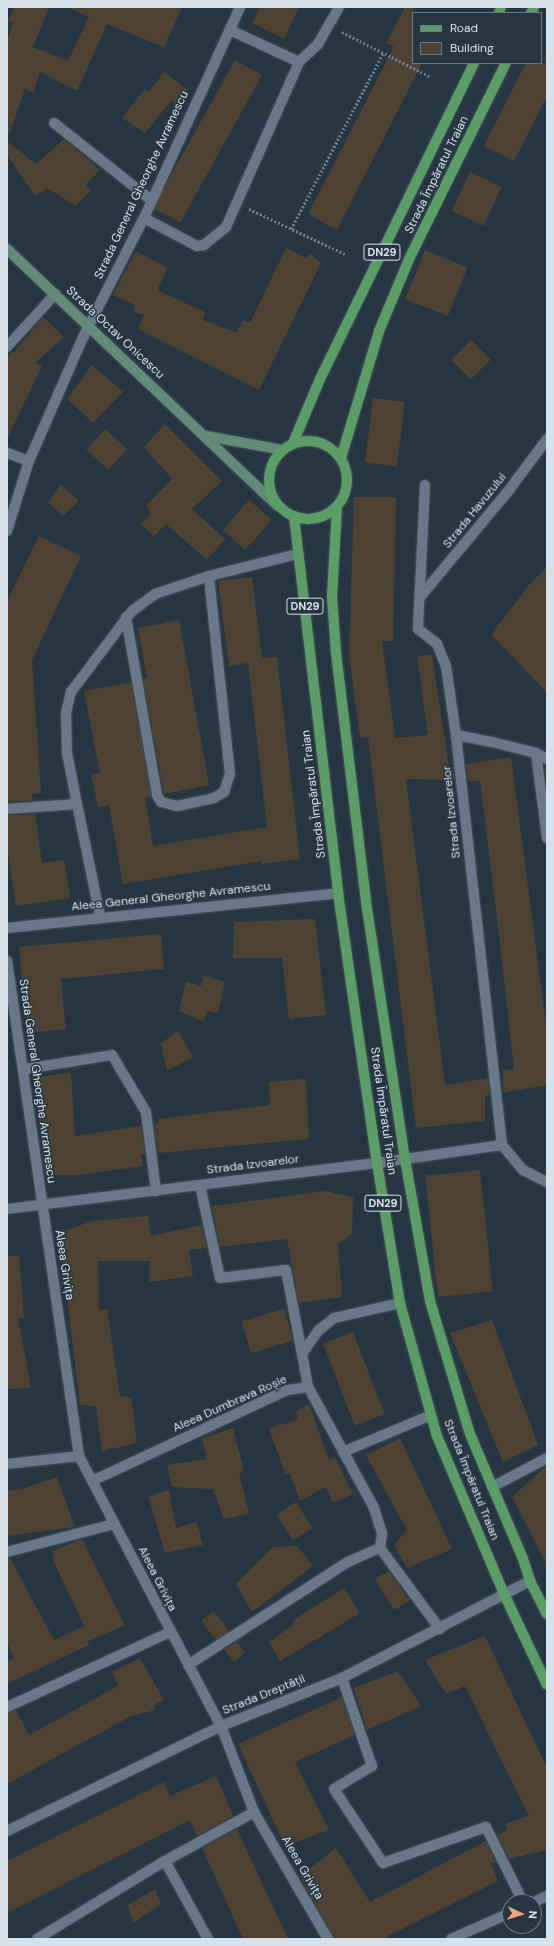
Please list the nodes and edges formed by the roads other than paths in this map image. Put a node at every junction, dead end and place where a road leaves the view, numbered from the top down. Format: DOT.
graph roads {
  1 [pos="240,7"];
  2 [pos="339,7"];
  3 [pos="230,30"];
  4 [pos="299,62"];
  5 [pos="474,64"];
  6 [pos="506,64"];
  7 [pos="54,123"];
  8 [pos="150,199"];
  9 [pos="144,218"];
  10 [pos="7,249"];
  11 [pos="55,294"];
  12 [pos="88,325"];
  13 [pos="7,347"];
  14 [pos="206,436"];
  15 [pos="547,439"];
  16 [pos="293,444"];
  17 [pos="283,450"];
  18 [pos="7,453"];
  19 [pos="341,458"];
  20 [pos="29,461"];
  21 [pos="425,485"];
  22 [pos="278,506"];
  23 [pos="337,507"];
  24 [pos="294,516"];
  25 [pos="7,531"];
  26 [pos="298,554"];
  27 [pos="209,576"];
  28 [pos="420,597"];
  29 [pos="126,617"];
  30 [pos="456,735"];
  31 [pos="536,753"];
  32 [pos="547,759"];
  33 [pos="78,804"];
  34 [pos="7,810"];
  35 [pos="547,838"];
  36 [pos="338,893"];
  37 [pos="100,916"];
  38 [pos="7,928"];
  39 [pos="7,961"];
  40 [pos="24,1069"];
  41 [pos="502,1145"];
  42 [pos="405,1159"];
  43 [pos="377,1163"];
  44 [pos="547,1182"];
  45 [pos="200,1185"];
  46 [pos="156,1191"];
  47 [pos="42,1205"];
  48 [pos="7,1209"];
  49 [pos="400,1303"];
  50 [pos="302,1354"];
  51 [pos="308,1387"];
  52 [pos="431,1415"];
  53 [pos="343,1452"];
  54 [pos="79,1456"];
  55 [pos="547,1458"];
  56 [pos="7,1464"];
  57 [pos="92,1481"];
  58 [pos="492,1487"];
  59 [pos="114,1524"];
  60 [pos="380,1548"];
  61 [pos="7,1552"];
  62 [pos="530,1582"];
  63 [pos="505,1596"];
  64 [pos="547,1614"];
  65 [pos="440,1629"];
  66 [pos="170,1632"];
  67 [pos="188,1665"];
  68 [pos="342,1678"];
  69 [pos="547,1684"];
  70 [pos="7,1707"];
  71 [pos="221,1726"];
  72 [pos="254,1812"];
  73 [pos="7,1831"];
  74 [pos="165,1861"];
  75 [pos="519,1894"];
  76 [pos="502,1917"];
  77 [pos="37,1939"];
  78 [pos="208,1939"];
  79 [pos="328,1939"];
  80 [pos="451,1939"];
  1 -- 3 [label="street, Strada General Gheorghe Avramescu"];
  2 -- 4 [label="street"];
  3 -- 4 [label="street"];
  3 -- 8 [label="street, Strada General Gheorghe Avramescu"];
  4 -- 9 [label="street"];
  5 -- 16 [label="main road, Strada Împăratul Traian / DN29"];
  6 -- 19 [label="main road, Strada Împăratul Traian / DN29"];
  7 -- 8 [label="street"];
  8 -- 9 [label="street, Strada General Gheorghe Avramescu"];
  9 -- 12 [label="street, Strada General Gheorghe Avramescu"];
  10 -- 11 [label="street, Strada Octav Onicescu"];
  11 -- 12 [label="street, Strada Octav Onicescu"];
  11 -- 13 [label="street"];
  12 -- 14 [label="street, Strada Octav Onicescu"];
  12 -- 20 [label="street, Strada General Gheorghe Avramescu"];
  14 -- 17 [label="street"];
  14 -- 22 [label="street, Strada Octav Onicescu"];
  15 -- 28 [label="street, Strada Havuzului"];
  16 -- 17 [label="main road"];
  16 -- 19 [label="main road"];
  17 -- 22 [label="main road"];
  18 -- 20 [label="street"];
  19 -- 23 [label="main road, DN29"];
  20 -- 25 [label="street, Strada General Gheorghe Avramescu"];
  21 -- 28 [label="street, Strada Izvoarelor"];
  22 -- 24 [label="main road"];
  23 -- 24 [label="main road"];
  23 -- 42 [label="main road, Strada Împăratul Traian / DN29"];
  24 -- 26 [label="main road, Strada Împăratul Traian / DN29"];
  26 -- 27 [label="street"];
  26 -- 36 [label="main road, Strada Împăratul Traian / DN29"];
  27 -- 29 [label="street"];
  27 -- 29 [label="street"];
  28 -- 30 [label="street, Strada Izvoarelor"];
  29 -- 33 [label="street"];
  30 -- 31 [label="street"];
  30 -- 41 [label="street, Strada Izvoarelor"];
  31 -- 32 [label="street"];
  31 -- 35 [label="street"];
  33 -- 34 [label="street"];
  33 -- 37 [label="street"];
  36 -- 37 [label="street, Aleea General Gheorghe Avramescu"];
  36 -- 43 [label="main road, Strada Împăratul Traian / DN29"];
  37 -- 38 [label="street, Aleea General Gheorghe Avramescu"];
  39 -- 40 [label="street, Strada General Gheorghe Avramescu"];
  40 -- 46 [label="street"];
  40 -- 47 [label="street, Strada General Gheorghe Avramescu"];
  41 -- 42 [label="street, Strada Izvoarelor"];
  41 -- 44 [label="street"];
  42 -- 43 [label="street, Strada Izvoarelor"];
  42 -- 58 [label="main road, Strada Împăratul Traian / DN29"];
  43 -- 45 [label="street, Strada Izvoarelor"];
  43 -- 49 [label="main road, Strada Împăratul Traian / DN29"];
  45 -- 46 [label="street, Strada Izvoarelor"];
  45 -- 50 [label="street, Aleea Dumbrava Roșie"];
  46 -- 47 [label="street, Strada Izvoarelor"];
  47 -- 48 [label="street, Strada Izvoarelor"];
  47 -- 54 [label="street, Aleea Grivița"];
  49 -- 50 [label="street"];
  49 -- 52 [label="main road, Strada Împăratul Traian / DN29"];
  50 -- 51 [label="street, Aleea Dumbrava Roșie"];
  51 -- 53 [label="street"];
  51 -- 57 [label="street, Aleea Dumbrava Roșie"];
  52 -- 53 [label="street"];
  52 -- 63 [label="main road, Strada Împăratul Traian / DN29"];
  53 -- 60 [label="street"];
  54 -- 56 [label="street"];
  54 -- 57 [label="street, Aleea Grivița"];
  55 -- 58 [label="street"];
  57 -- 59 [label="street, Aleea Grivița"];
  58 -- 62 [label="main road, Strada Împăratul Traian / DN29"];
  59 -- 61 [label="street"];
  59 -- 66 [label="street, Aleea Grivița"];
  60 -- 65 [label="street"];
  60 -- 67 [label="street"];
  62 -- 63 [label="street, Strada Dreptății"];
  62 -- 64 [label="main road, Strada Împăratul Traian / DN29"];
  63 -- 65 [label="street, Strada Dreptății"];
  63 -- 69 [label="main road, Strada Împăratul Traian / DN29"];
  65 -- 68 [label="street, Strada Dreptății"];
  66 -- 67 [label="street, Aleea Grivița"];
  66 -- 70 [label="street"];
  67 -- 71 [label="street, Aleea Grivița"];
  68 -- 71 [label="street, Strada Dreptății"];
  68 -- 75 [label="street"];
  71 -- 72 [label="street, Aleea Grivița"];
  71 -- 73 [label="street, Strada Dreptății"];
  72 -- 74 [label="street"];
  72 -- 79 [label="street, Aleea Grivița"];
  74 -- 77 [label="street"];
  74 -- 78 [label="street"];
  76 -- 80 [label="street"];
}
